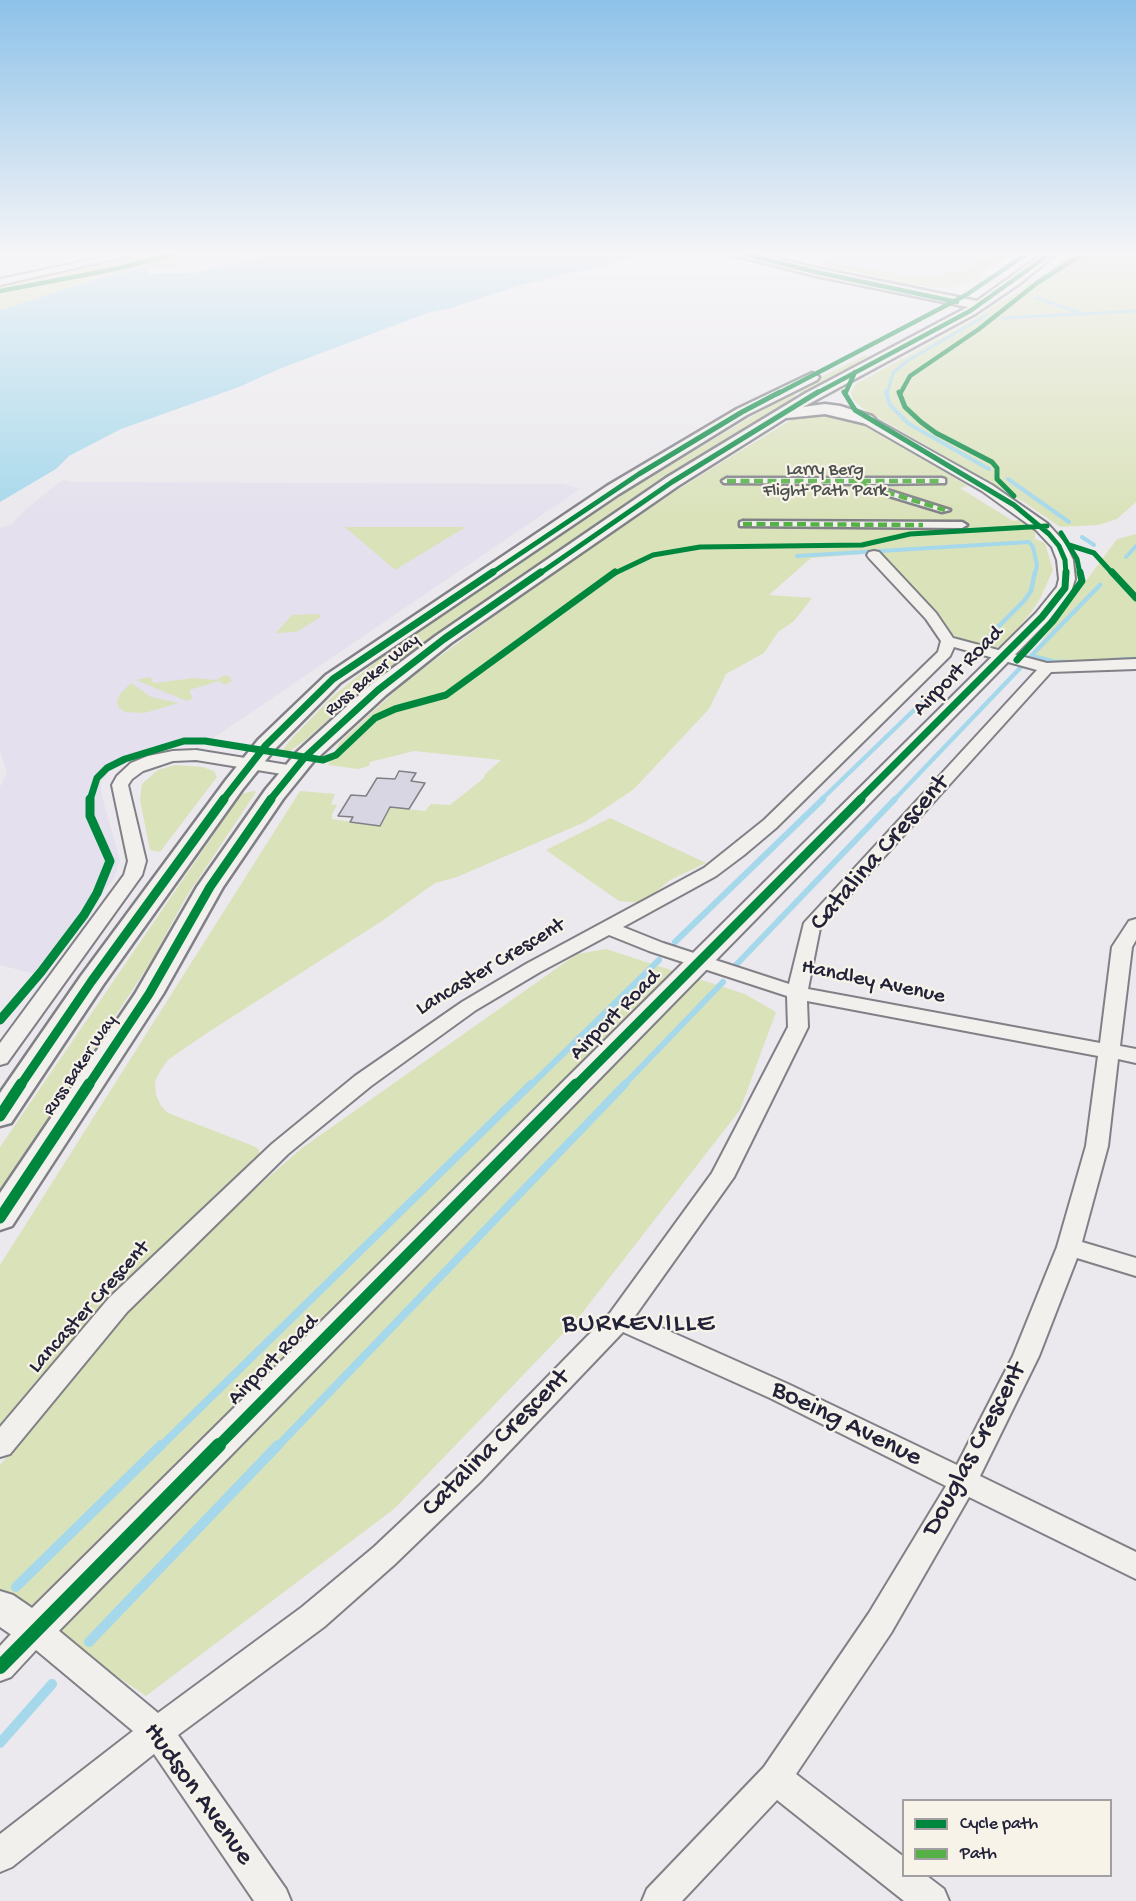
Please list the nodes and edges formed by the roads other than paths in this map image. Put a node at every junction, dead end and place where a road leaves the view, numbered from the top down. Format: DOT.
graph roads {
  1 [pos="883,340"];
  2 [pos="917,340"];
  3 [pos="855,372"];
  4 [pos="773,418"];
  5 [pos="867,419"];
  6 [pos="831,476"];
  7 [pos="727,481"];
  8 [pos="849,481"];
  9 [pos="942,481"];
  10 [pos="945,510"];
  11 [pos="743,524"];
  12 [pos="962,525"];
  13 [pos="874,555"];
  14 [pos="948,641"];
  15 [pos="1003,656"];
  16 [pos="1136,664"];
  17 [pos="1047,668"];
  18 [pos="252,763"];
  19 [pos="294,771"];
  20 [pos="1136,925"];
  21 [pos="607,927"];
  22 [pos="698,961"];
  23 [pos="797,993"];
  24 [pos="1109,1051"];
  25 [pos="1136,1056"];
  26 [pos="0,1058"];
  27 [pos="0,1116"];
  28 [pos="0,1218"];
  29 [pos="1069,1247"];
  30 [pos="1136,1267"];
  31 [pos="619,1320"];
  32 [pos="0,1446"];
  33 [pos="963,1482"];
  34 [pos="1136,1566"];
  35 [pos="0,1607"];
  36 [pos="35,1630"];
  37 [pos="0,1667"];
  38 [pos="157,1732"];
  39 [pos="775,1778"];
  40 [pos="0,1855"];
  41 [pos="274,1901"];
  42 [pos="659,1901"];
  43 [pos="932,1901"];
  1 -- 18 [label="main road, Russ Baker Way"];
  2 -- 3 [label="main road, Russ Baker Way"];
  3 -- 4 [label="main road, Russ Baker Way"];
  3 -- 5 [label="main road"];
  4 -- 5 [label="main road"];
  4 -- 19 [label="main road, Russ Baker Way"];
  5 -- 15 [label="street, Airport Road"];
  6 -- 8 [label="street"];
  7 -- 8 [label="street"];
  8 -- 9 [label="street"];
  8 -- 10 [label="street"];
  11 -- 12 [label="street"];
  13 -- 14 [label="street"];
  14 -- 15 [label="street"];
  14 -- 21 [label="street, Lancaster Crescent"];
  15 -- 17 [label="street"];
  15 -- 22 [label="street, Airport Road"];
  16 -- 17 [label="street"];
  17 -- 23 [label="street, Catalina Crescent"];
  18 -- 19 [label="street"];
  18 -- 26 [label="street"];
  18 -- 27 [label="main road, Russ Baker Way"];
  19 -- 28 [label="main road, Russ Baker Way"];
  20 -- 24 [label="street, Douglas Crescent"];
  21 -- 22 [label="street, Handley Avenue"];
  21 -- 32 [label="street, Lancaster Crescent"];
  22 -- 23 [label="street, Handley Avenue"];
  22 -- 36 [label="street, Airport Road"];
  23 -- 24 [label="street, Handley Avenue"];
  23 -- 31 [label="street, Catalina Crescent"];
  24 -- 25 [label="street, Handley Avenue"];
  24 -- 29 [label="street, Douglas Crescent"];
  29 -- 30 [label="street"];
  29 -- 33 [label="street, Douglas Crescent"];
  31 -- 33 [label="street, Boeing Avenue"];
  31 -- 38 [label="street, Catalina Crescent"];
  33 -- 34 [label="street, Boeing Avenue"];
  33 -- 39 [label="street, Douglas Crescent"];
  35 -- 36 [label="street, Hudson Avenue"];
  36 -- 37 [label="street, Airport Road"];
  36 -- 38 [label="street, Hudson Avenue"];
  38 -- 40 [label="street, Catalina Crescent"];
  38 -- 41 [label="street, Hudson Avenue"];
  39 -- 42 [label="street, Douglas Crescent"];
  39 -- 43 [label="street"];
}
